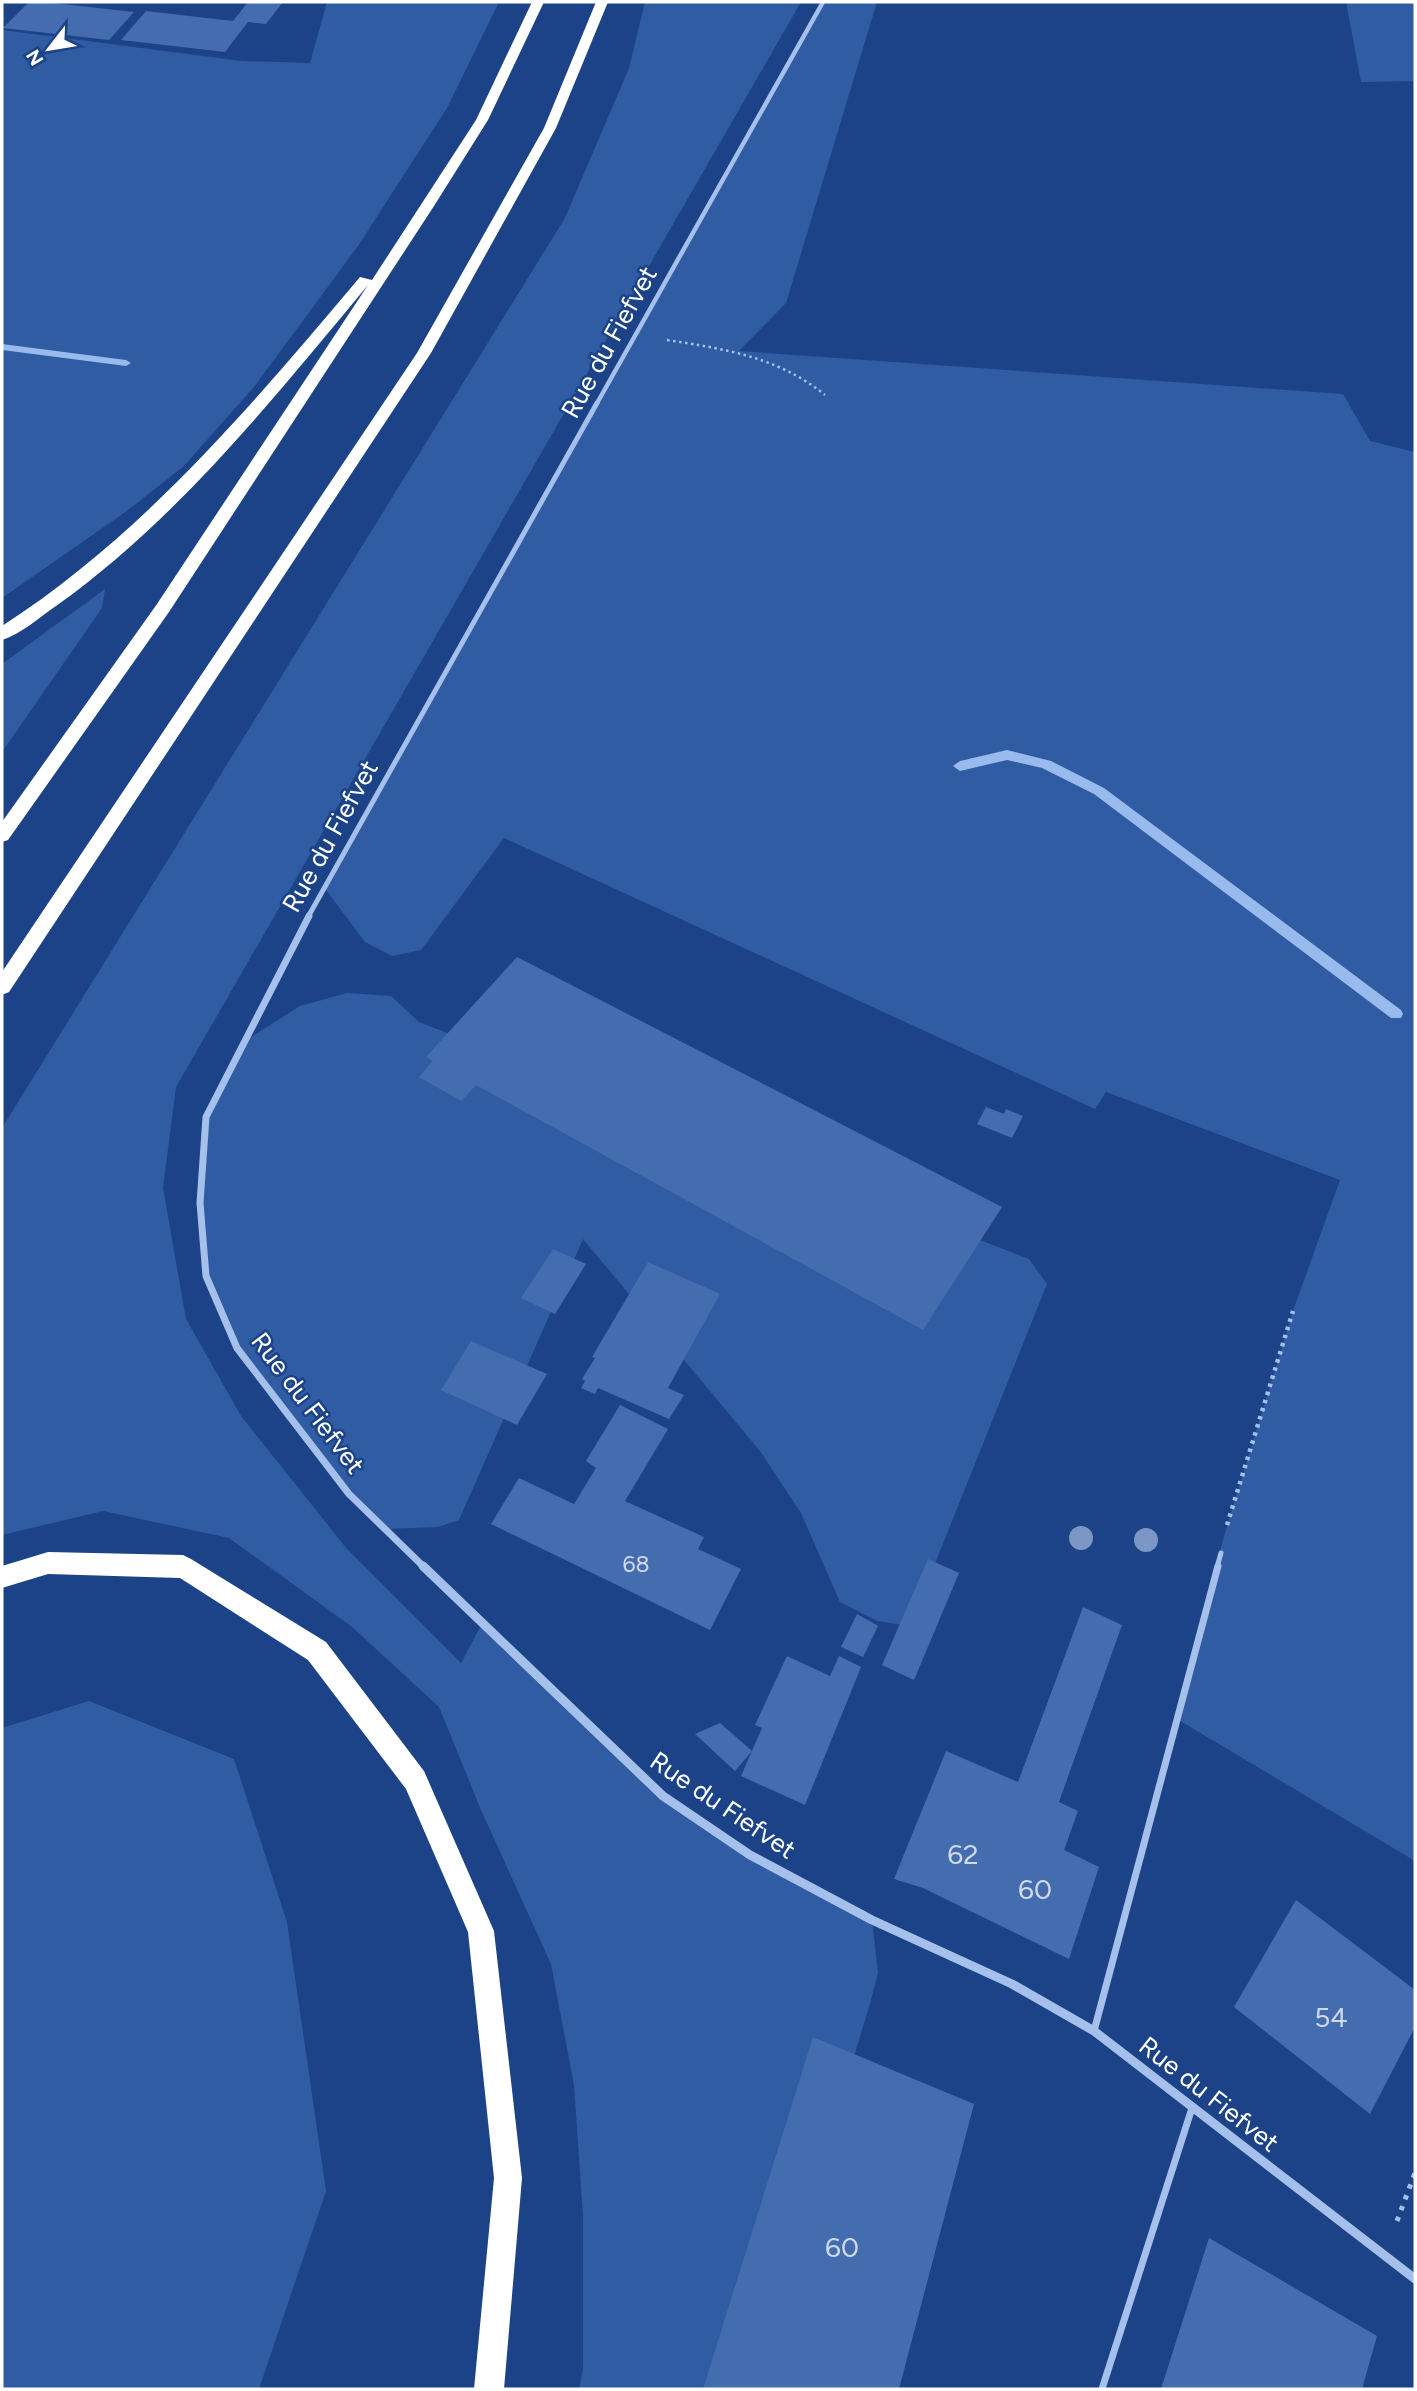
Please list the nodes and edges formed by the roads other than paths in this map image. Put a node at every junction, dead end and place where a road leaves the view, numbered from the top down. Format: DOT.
graph roads {
  1 [pos="538,2"];
  2 [pos="602,2"];
  3 [pos="823,2"];
  4 [pos="427,206"];
  5 [pos="2,634"];
  6 [pos="2,835"];
  7 [pos="2,987"];
  8 [pos="1222,1553"];
  9 [pos="2,1577"];
  10 [pos="1094,2031"];
  11 [pos="1192,2108"];
  12 [pos="1415,2279"];
  13 [pos="489,2389"];
  14 [pos="1102,2389"];
  1 -- 4 [label="highway"];
  2 -- 7 [label="highway"];
  3 -- 10 [label="street, Rue du Fiefvet"];
  4 -- 5 [label="highway"];
  4 -- 6 [label="highway"];
  8 -- 10 [label="lane"];
  9 -- 13 [label="highway"];
  10 -- 11 [label="street, Rue du Fiefvet"];
  11 -- 12 [label="street, Rue du Fiefvet"];
  11 -- 14 [label="lane"];
}
